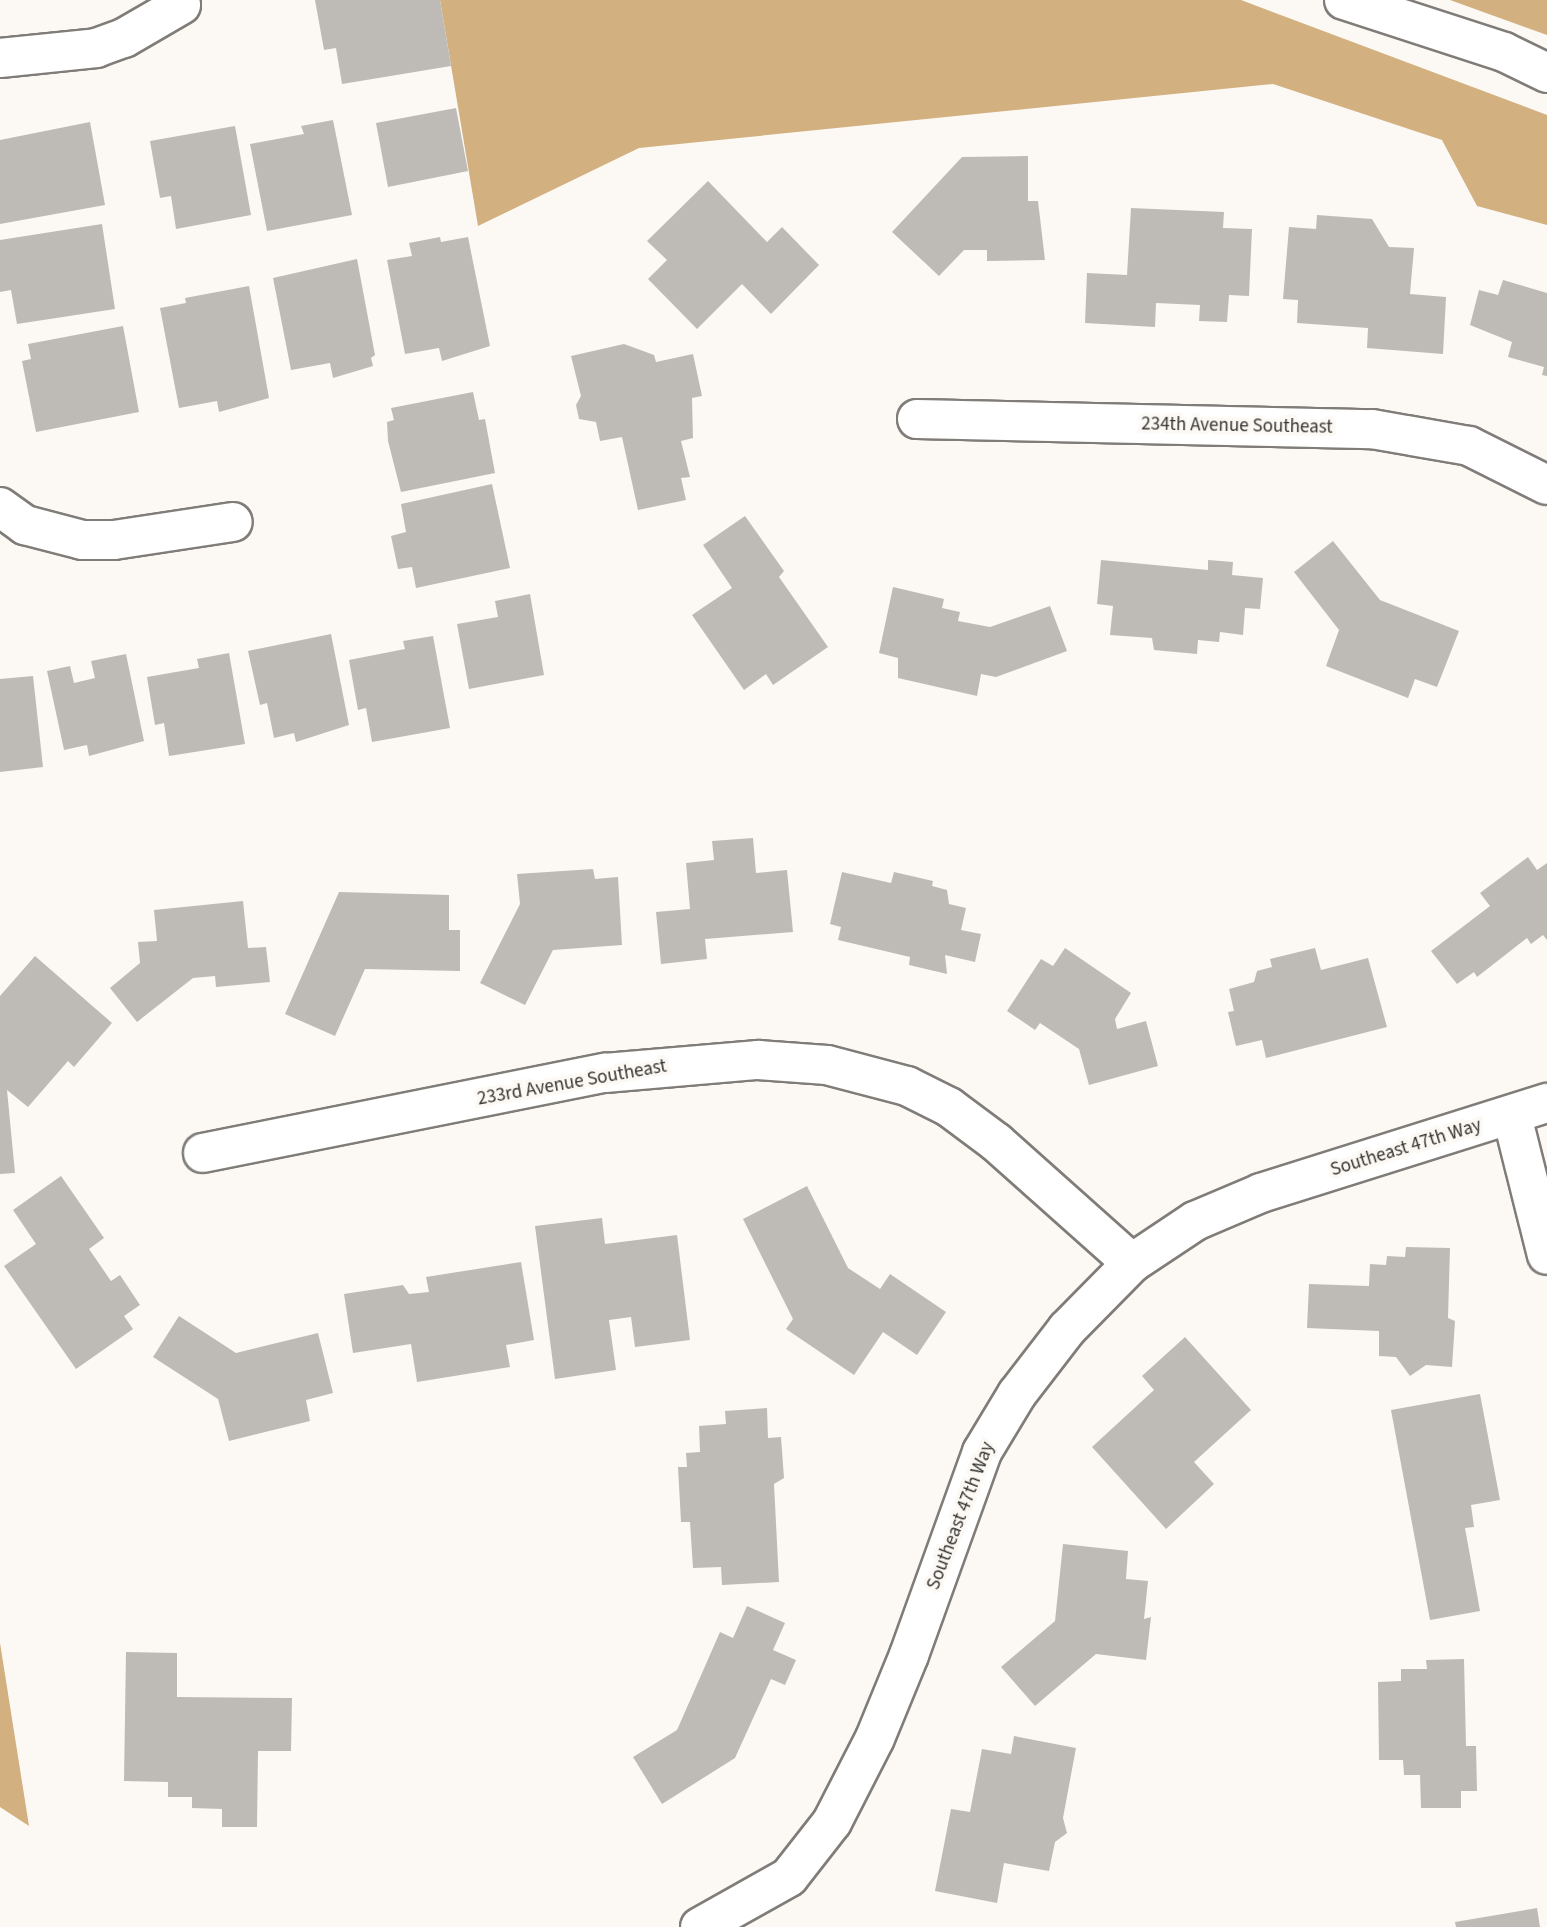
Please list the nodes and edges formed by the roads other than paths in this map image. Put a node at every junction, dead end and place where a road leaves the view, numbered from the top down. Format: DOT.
graph roads {
  1 [pos="1344,0"];
  2 [pos="181,5"];
  3 [pos="0,58"];
  4 [pos="1547,74"];
  5 [pos="917,419"];
  6 [pos="1547,485"];
  7 [pos="13,516"];
  8 [pos="233,522"];
  9 [pos="1530,1110"];
  10 [pos="202,1153"];
  11 [pos="1547,1255"];
  12 [pos="1132,1263"];
  13 [pos="789,1877"];
  14 [pos="700,1927"];
  15 [pos="734,1927"];
  1 -- 4 [label="street"];
  2 -- 3 [label="street"];
  5 -- 6 [label="street, 234th Avenue Southeast"];
  7 -- 8 [label="street"];
  9 -- 11 [label="street"];
  9 -- 12 [label="street, Southeast 47th Way"];
  10 -- 12 [label="street, 233rd Avenue Southeast"];
  12 -- 13 [label="street, Southeast 47th Way"];
  13 -- 14 [label="street, Southeast 47th Way"];
  13 -- 15 [label="street"];
}
